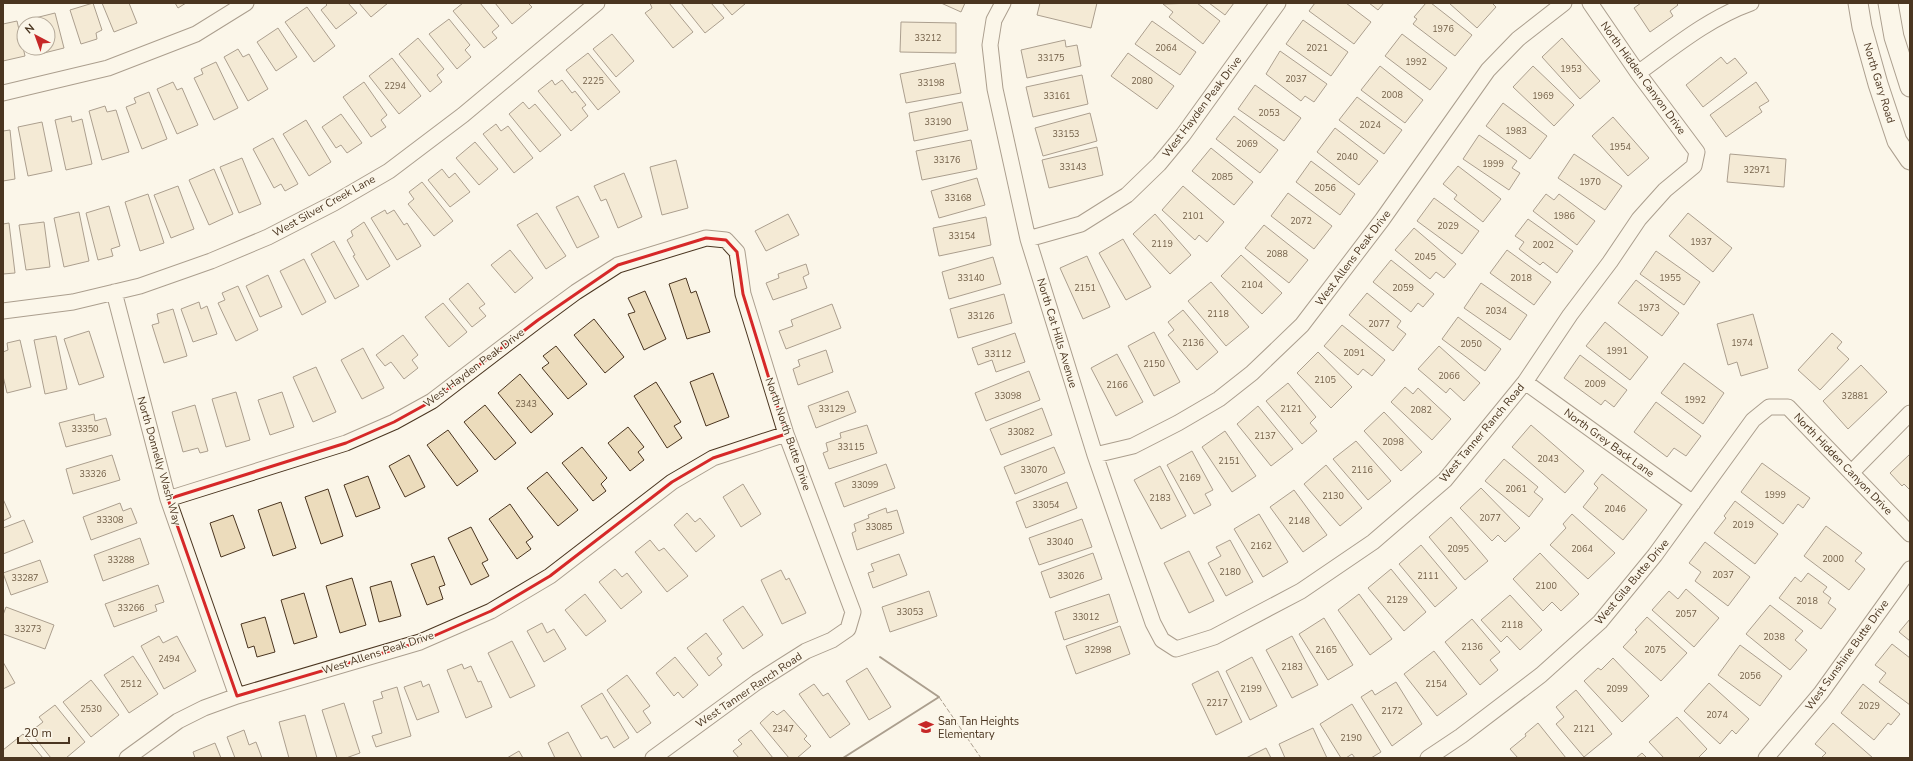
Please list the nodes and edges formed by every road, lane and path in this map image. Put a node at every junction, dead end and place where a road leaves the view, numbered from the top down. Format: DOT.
graph roads {
  1 [pos="246,3"];
  2 [pos="597,3"];
  3 [pos="1003,3"];
  4 [pos="1278,3"];
  5 [pos="1564,3"];
  6 [pos="1590,3"];
  7 [pos="1751,3"];
  8 [pos="1858,3"];
  9 [pos="1888,3"];
  10 [pos="1638,73"];
  11 [pos="1910,87"];
  12 [pos="3,93"];
  13 [pos="1697,152"];
  14 [pos="1910,160"];
  15 [pos="1028,239"];
  16 [pos="726,240"];
  17 [pos="114,292"];
  18 [pos="3,311"];
  19 [pos="1525,382"];
  20 [pos="1769,407"];
  21 [pos="1910,414"];
  22 [pos="786,434"];
  23 [pos="1095,455"];
  24 [pos="1851,473"];
  25 [pos="168,499"];
  26 [pos="1694,503"];
  27 [pos="1910,534"];
  28 [pos="1910,569"];
  29 [pos="848,628"];
  30 [pos="1176,649"];
  31 [pos="237,696"];
  32 [pos="127,758"];
  33 [pos="653,758"];
  34 [pos="1428,758"];
  35 [pos="1766,758"];
  1 -- 12 [label="street"];
  2 -- 17 [label="street, West Silver Creek Lane"];
  3 -- 15 [label="street, North Cat Hills Avenue"];
  4 -- 15 [label="street, West Hayden Peak Drive"];
  5 -- 23 [label="street, West Allens Peak Drive"];
  6 -- 10 [label="street, North Hidden Canyon Drive"];
  7 -- 10 [label="street"];
  8 -- 14 [label="street, North Gary Road"];
  9 -- 11 [label="street"];
  10 -- 13 [label="street, North Hidden Canyon Drive"];
  13 -- 19 [label="street, West Tanner Ranch Road"];
  15 -- 23 [label="street, North Cat Hills Avenue"];
  16 -- 22 [label="street, North North Butte Drive"];
  16 -- 25 [label="street, West Hayden Peak Drive"];
  17 -- 18 [label="street, West Silver Creek Lane"];
  17 -- 25 [label="street, North Donnelly Wash Way"];
  19 -- 26 [label="street, North Grey Back Lane"];
  19 -- 30 [label="street, West Tanner Ranch Road"];
  20 -- 24 [label="street, North Hidden Canyon Drive"];
  20 -- 26 [label="street, West Gila Butte Drive"];
  21 -- 24 [label="street"];
  22 -- 29 [label="street, North North Butte Drive"];
  22 -- 31 [label="street, West Allens Peak Drive"];
  23 -- 30 [label="street, North Cat Hills Avenue"];
  24 -- 27 [label="street, North Hidden Canyon Drive"];
  25 -- 31 [label="street, North Donnelly Wash Way"];
  26 -- 34 [label="street, West Gila Butte Drive"];
  28 -- 35 [label="street, West Sunshine Butte Drive"];
  29 -- 33 [label="street, West Tanner Ranch Road"];
  31 -- 32 [label="street, West Allens Peak Drive"];
}
